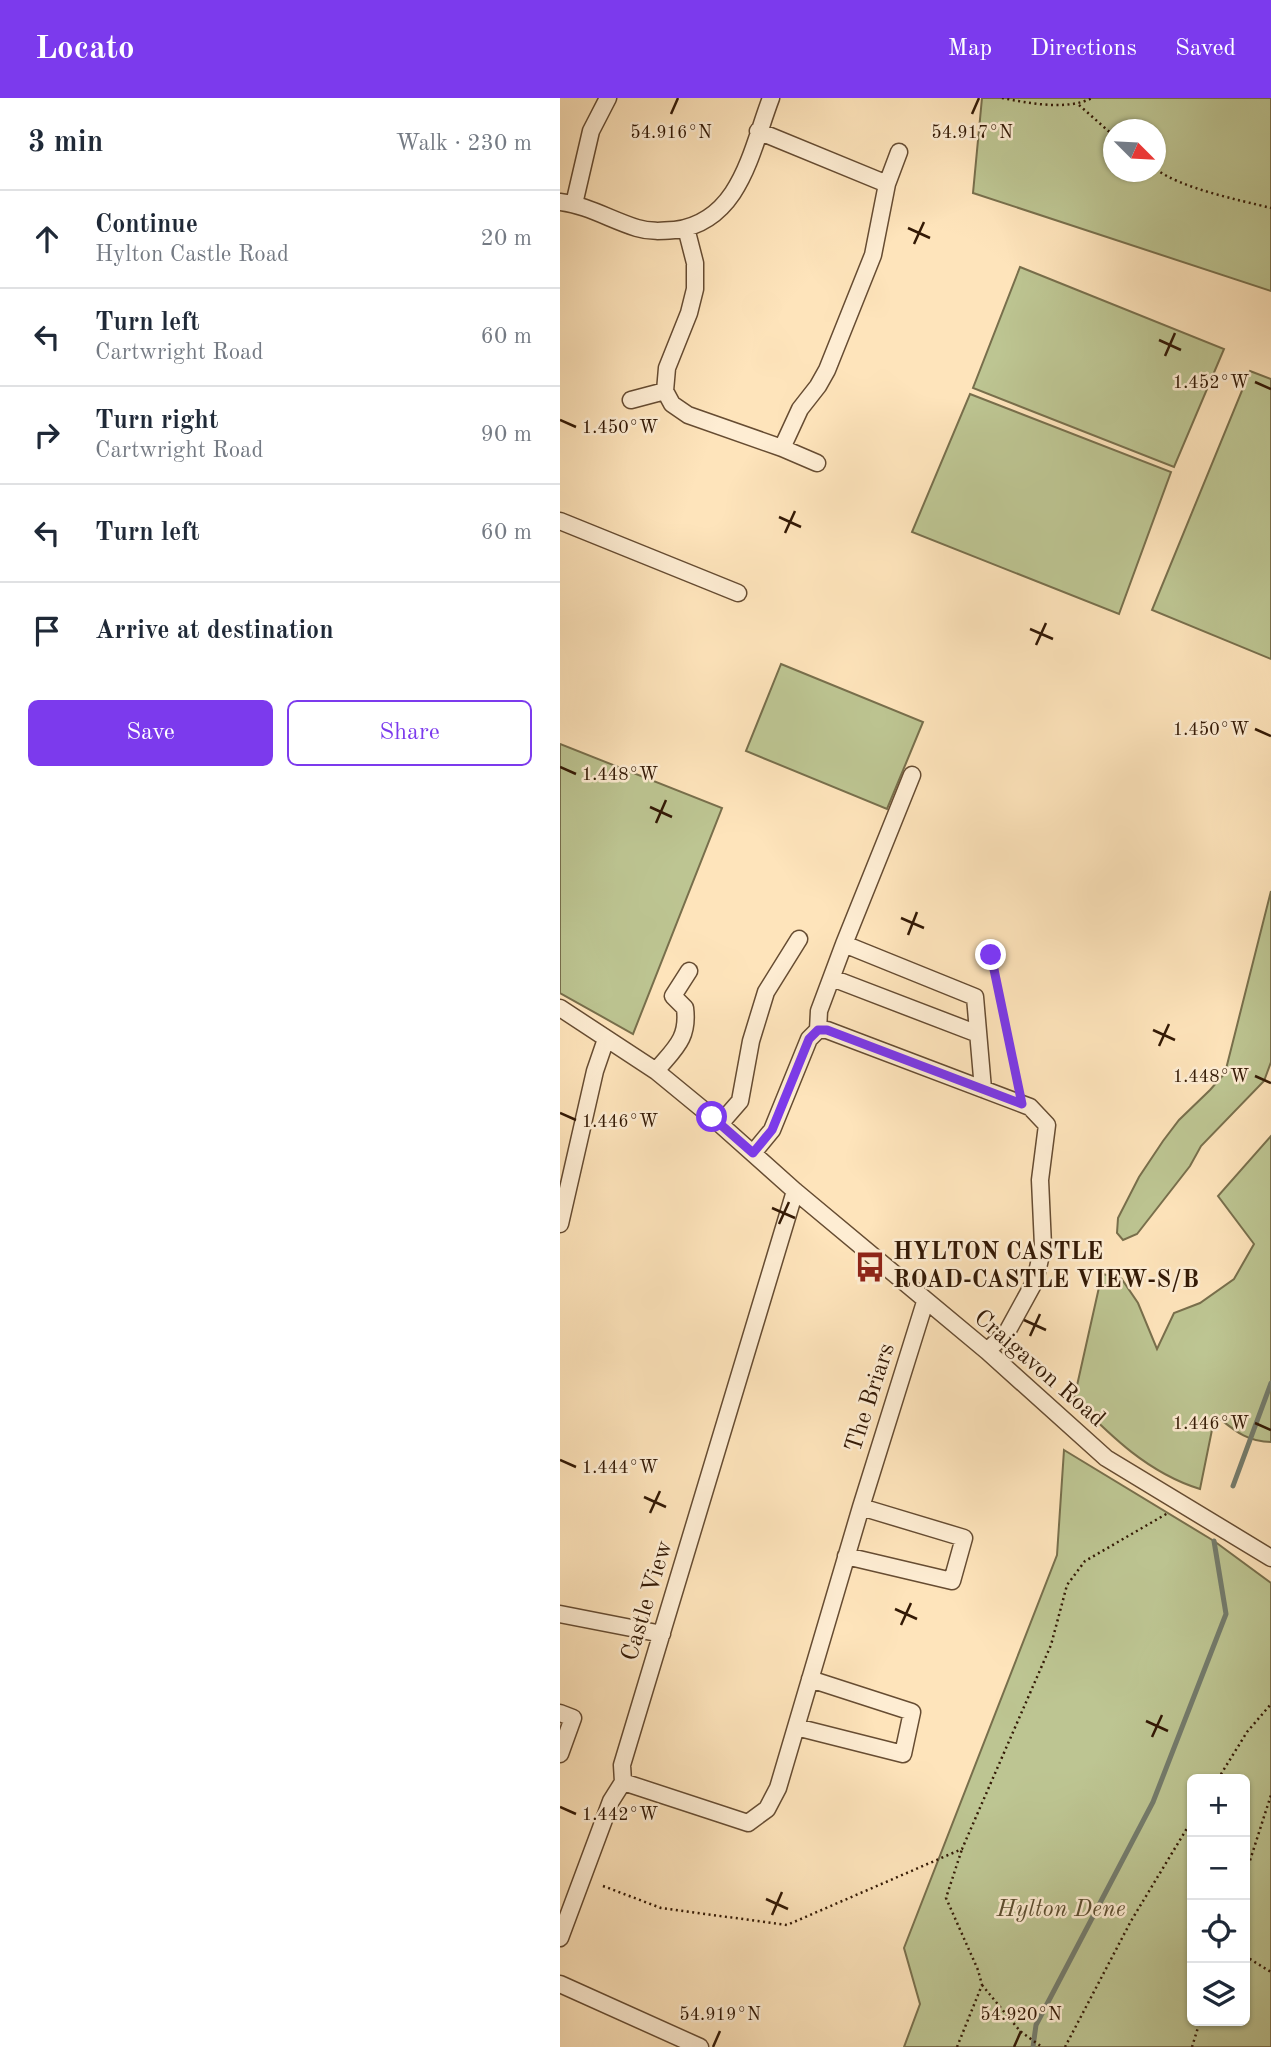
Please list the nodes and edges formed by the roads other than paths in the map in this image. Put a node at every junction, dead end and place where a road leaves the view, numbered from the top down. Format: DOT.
graph roads {
  1 [pos="608,98"];
  2 [pos="771,98"];
  3 [pos="758,131"];
  4 [pos="899,152"];
  5 [pos="887,184"];
  6 [pos="567,203"];
  7 [pos="686,228"];
  8 [pos="665,391"];
  9 [pos="631,400"];
  10 [pos="782,448"];
  11 [pos="817,463"];
  12 [pos="560,521"];
  13 [pos="738,593"];
  14 [pos="912,775"];
  15 [pos="799,939"];
  16 [pos="844,944"];
  17 [pos="689,971"];
  18 [pos="832,978"];
  19 [pos="560,1008"];
  20 [pos="818,1030"];
  21 [pos="978,1034"];
  22 [pos="606,1039"];
  23 [pos="656,1071"];
  24 [pos="983,1089"];
  25 [pos="720,1124"];
  26 [pos="753,1153"];
  27 [pos="794,1191"];
  28 [pos="560,1224"];
  29 [pos="925,1302"];
  30 [pos="987,1352"];
  31 [pos="861,1507"];
  32 [pos="846,1556"];
  33 [pos="1271,1558"];
  34 [pos="560,1614"];
  35 [pos="662,1634"];
  36 [pos="810,1679"];
  37 [pos="560,1713"];
  38 [pos="796,1727"];
  39 [pos="560,1754"];
  40 [pos="623,1782"];
  41 [pos="566,1903"];
  42 [pos="560,1938"];
  43 [pos="560,1984"];
  44 [pos="700,2047"];
  1 -- 6 [label="street"];
  2 -- 3 [label="street"];
  3 -- 5 [label="street"];
  3 -- 7 [label="street"];
  4 -- 5 [label="street"];
  5 -- 10 [label="street"];
  6 -- 7 [label="street"];
  7 -- 8 [label="street"];
  8 -- 9 [label="street"];
  8 -- 10 [label="street"];
  10 -- 11 [label="street"];
  12 -- 13 [label="street"];
  14 -- 16 [label="street"];
  15 -- 25 [label="street"];
  16 -- 18 [label="street"];
  16 -- 21 [label="street"];
  17 -- 23 [label="street"];
  18 -- 20 [label="street"];
  18 -- 21 [label="street"];
  19 -- 22 [label="street, Craigavon Road"];
  20 -- 24 [label="street"];
  20 -- 26 [label="street"];
  21 -- 24 [label="street"];
  22 -- 23 [label="street, Craigavon Road"];
  22 -- 28 [label="street"];
  23 -- 25 [label="street, Craigavon Road"];
  24 -- 30 [label="street"];
  25 -- 26 [label="street, Craigavon Road"];
  26 -- 27 [label="street, Craigavon Road"];
  27 -- 29 [label="street, Craigavon Road"];
  27 -- 35 [label="street, Castle View"];
  29 -- 30 [label="street, Craigavon Road"];
  29 -- 31 [label="street, The Briars"];
  30 -- 33 [label="street, Craigavon Road"];
  31 -- 32 [label="street, The Briars"];
  31 -- 32 [label="street"];
  32 -- 36 [label="street, The Briars"];
  34 -- 35 [label="street"];
  35 -- 40 [label="street, Castle View"];
  36 -- 38 [label="street, The Briars"];
  36 -- 38 [label="street"];
  37 -- 39 [label="street"];
  38 -- 40 [label="street, The Briars"];
  40 -- 41 [label="street, Castle View"];
  41 -- 42 [label="street, Castle View"];
  43 -- 44 [label="street"];
}
